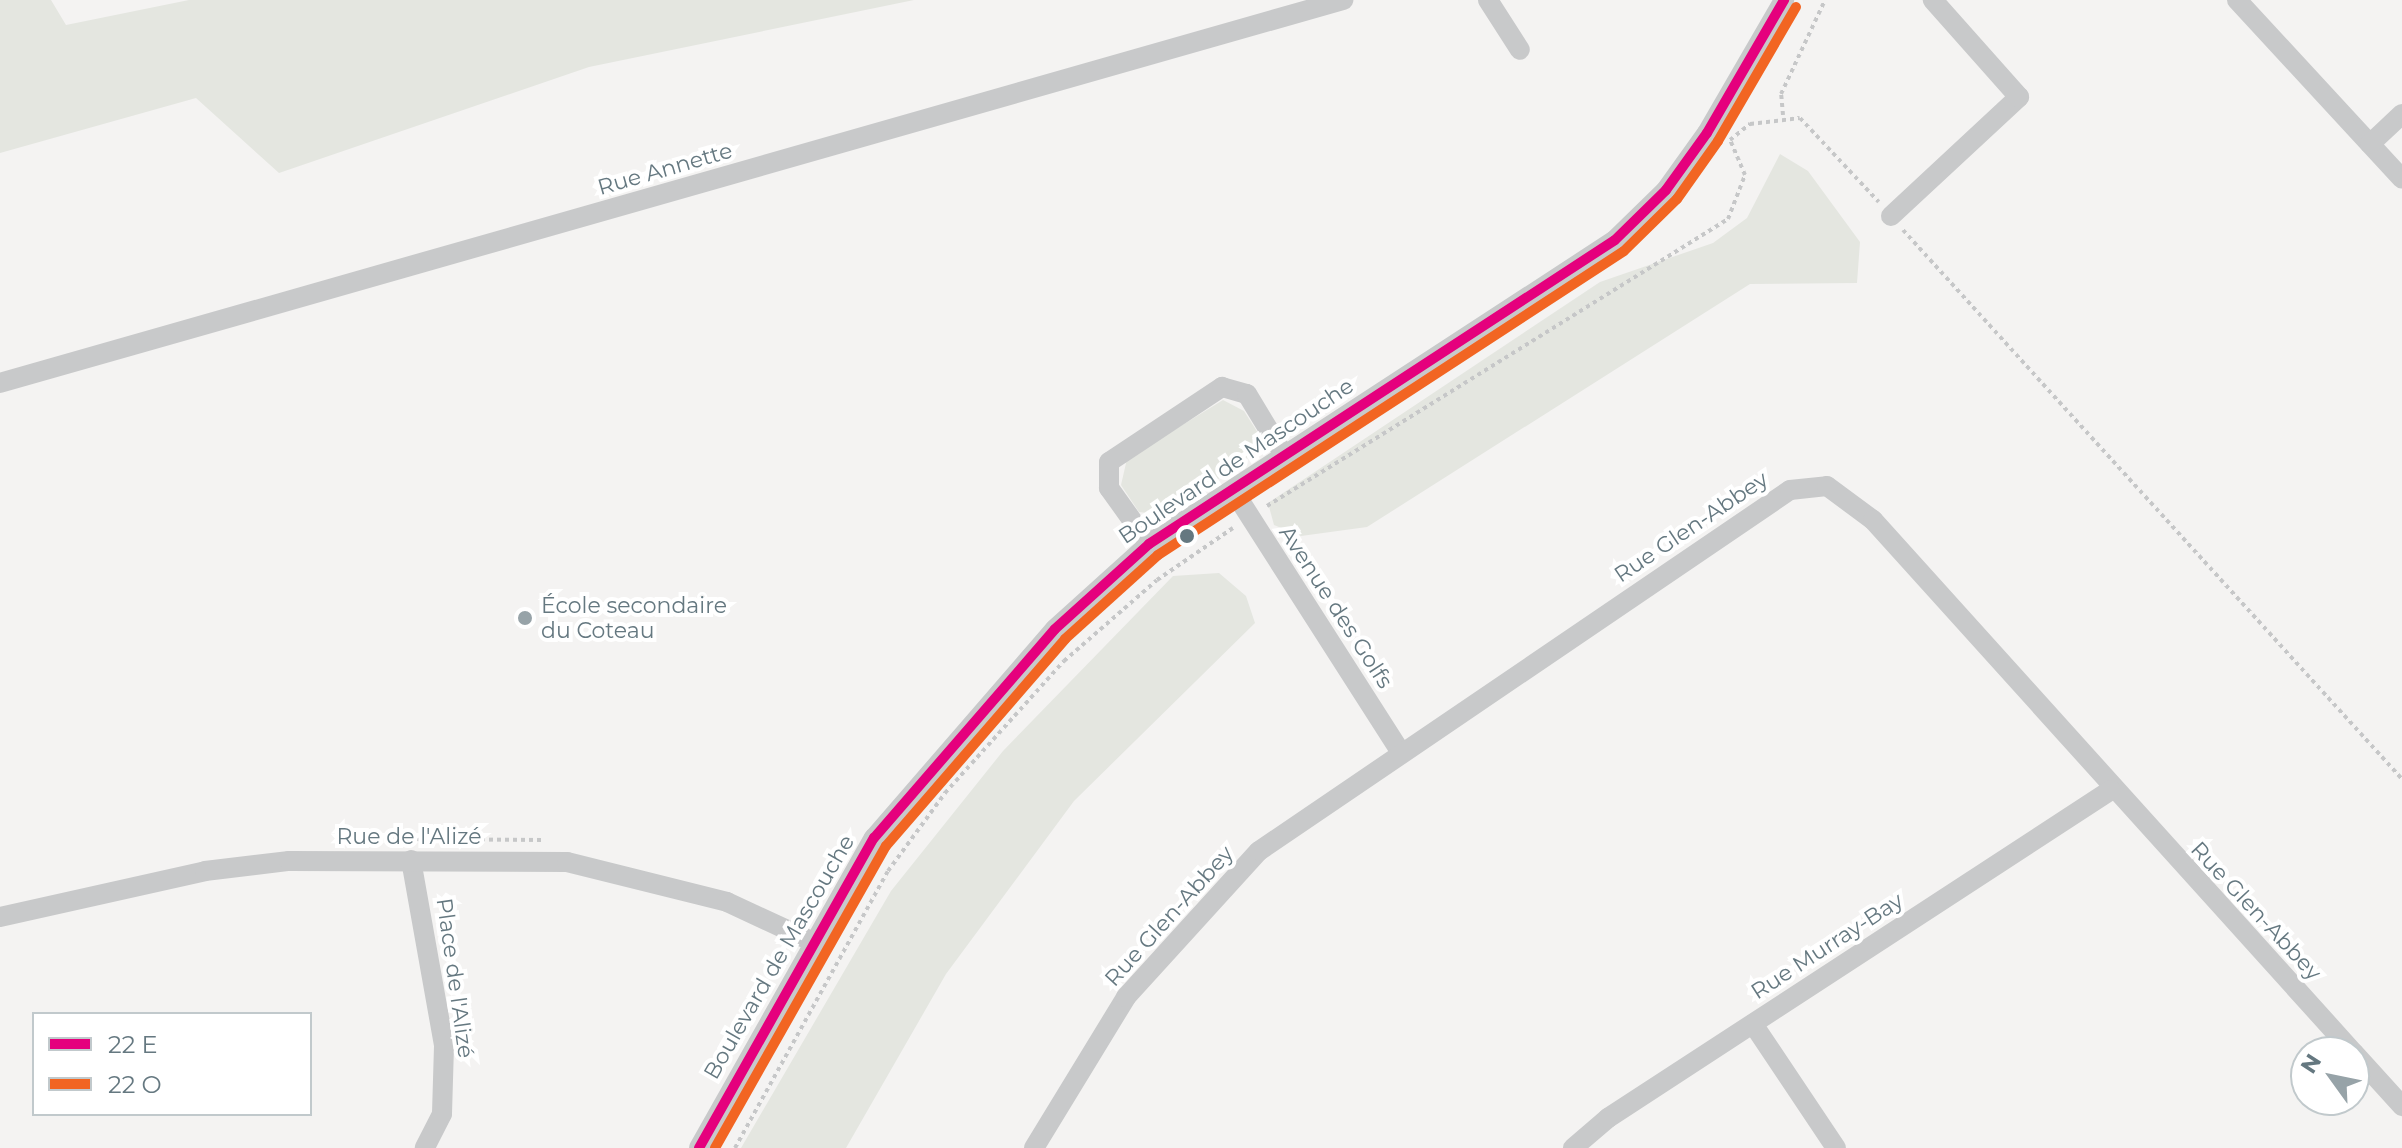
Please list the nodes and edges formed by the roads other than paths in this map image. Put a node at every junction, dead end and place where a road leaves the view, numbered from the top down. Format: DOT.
graph roads {
  1 [pos="1343,0"];
  2 [pos="1488,0"];
  3 [pos="1784,0"];
  4 [pos="1933,0"];
  5 [pos="2237,0"];
  6 [pos="1520,50"];
  7 [pos="2402,114"];
  8 [pos="2370,144"];
  9 [pos="2402,179"];
  10 [pos="1891,216"];
  11 [pos="0,383"];
  12 [pos="1284,455"];
  13 [pos="1233,490"];
  14 [pos="1149,544"];
  15 [pos="1399,750"];
  16 [pos="2111,790"];
  17 [pos="411,860"];
  18 [pos="0,917"];
  19 [pos="811,941"];
  20 [pos="1753,1024"];
  21 [pos="2339,1036"];
  22 [pos="2370,1070"];
  23 [pos="2402,1106"];
  24 [pos="425,1148"];
  25 [pos="699,1148"];
  26 [pos="1034,1148"];
  27 [pos="1573,1148"];
  28 [pos="1836,1148"];
  1 -- 11 [label="street, Rue Annette"];
  2 -- 6 [label="street"];
  3 -- 12 [label="street, Boulevard de Mascouche"];
  4 -- 10 [label="street"];
  5 -- 8 [label="street"];
  7 -- 8 [label="street"];
  8 -- 9 [label="street"];
  12 -- 13 [label="street, Boulevard de Mascouche"];
  12 -- 14 [label="street"];
  13 -- 14 [label="street, Boulevard de Mascouche"];
  13 -- 15 [label="street, Avenue des Golfs"];
  14 -- 19 [label="street, Boulevard de Mascouche"];
  15 -- 16 [label="street, Rue Glen-Abbey"];
  15 -- 26 [label="street, Rue Glen-Abbey"];
  16 -- 20 [label="street, Rue Murray-Bay"];
  16 -- 21 [label="street, Rue Glen-Abbey"];
  17 -- 18 [label="street, Rue de l'Alizé"];
  17 -- 19 [label="street, Rue de l'Alizé"];
  17 -- 24 [label="street, Place de l'Alizé"];
  19 -- 25 [label="street, Boulevard de Mascouche"];
  20 -- 27 [label="street, Rue Murray-Bay"];
  20 -- 28 [label="street"];
  22 -- 23 [label="street, Rue Glen-Abbey"];
}
